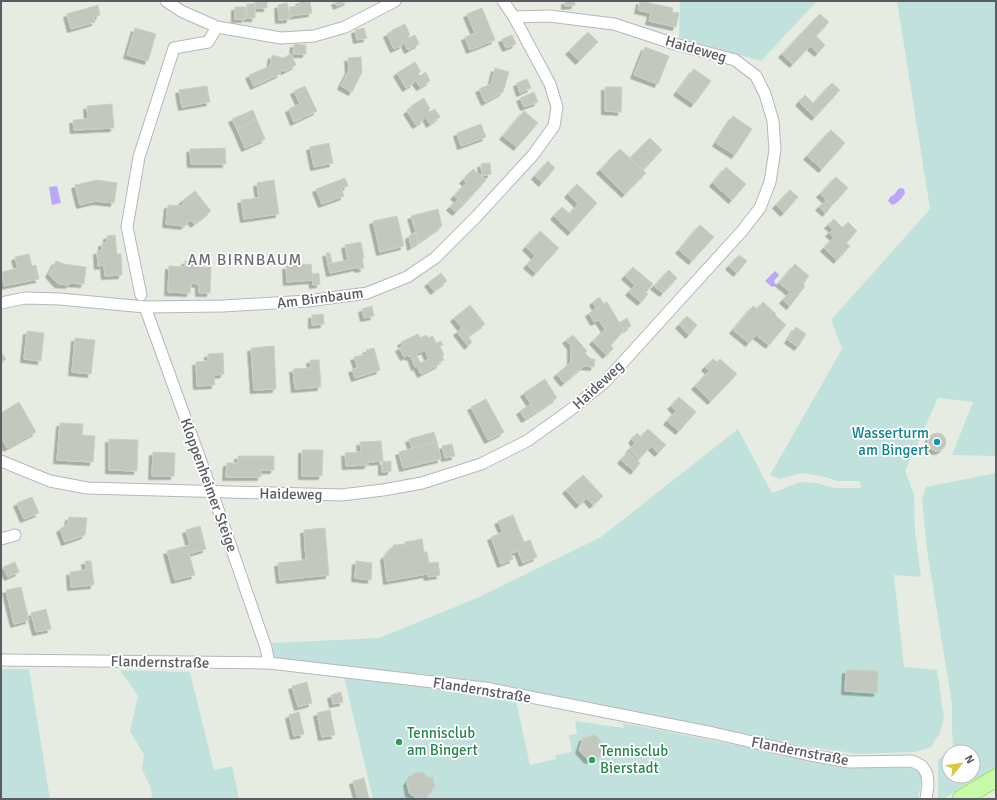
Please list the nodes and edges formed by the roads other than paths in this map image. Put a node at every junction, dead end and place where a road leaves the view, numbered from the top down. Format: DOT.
graph roads {
  1 [pos="166,1"];
  2 [pos="395,1"];
  3 [pos="503,1"];
  4 [pos="183,6"];
  5 [pos="514,17"];
  6 [pos="217,27"];
  7 [pos="141,294"];
  8 [pos="1,303"];
  9 [pos="145,307"];
  10 [pos="1,462"];
  11 [pos="212,492"];
  12 [pos="15,535"];
  13 [pos="1,539"];
  14 [pos="1,660"];
  15 [pos="269,663"];
  16 [pos="996,778"];
  17 [pos="926,799"];
  18 [pos="961,799"];
  1 -- 4 [label="street"];
  2 -- 6 [label="street"];
  3 -- 5 [label="street, Am Birnbaum"];
  4 -- 6 [label="street"];
  5 -- 9 [label="street, Am Birnbaum"];
  5 -- 11 [label="street, Haideweg"];
  6 -- 7 [label="street"];
  8 -- 9 [label="street, Am Birnbaum"];
  9 -- 11 [label="street, Kloppenheimer Steige"];
  10 -- 11 [label="street, Haideweg"];
  11 -- 15 [label="street, Kloppenheimer Steige"];
  12 -- 13 [label="street"];
  14 -- 15 [label="street, Flandernstraße"];
  15 -- 17 [label="street, Flandernstraße"];
  16 -- 18 [label="main road"];
}
